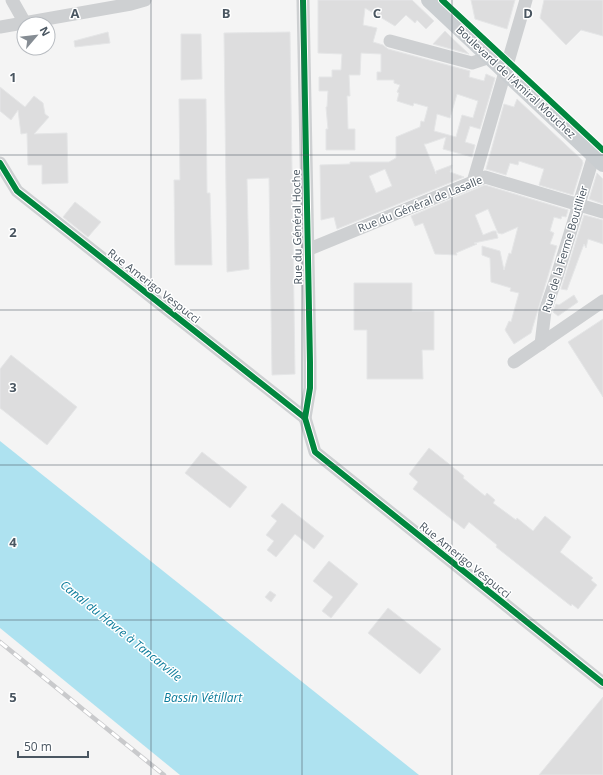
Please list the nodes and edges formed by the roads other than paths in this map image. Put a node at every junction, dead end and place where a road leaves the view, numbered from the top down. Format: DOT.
graph roads {
  1 [pos="12,0"];
  2 [pos="145,0"];
  3 [pos="303,0"];
  4 [pos="429,0"];
  5 [pos="526,0"];
  6 [pos="21,16"];
  7 [pos="56,17"];
  8 [pos="16,24"];
  9 [pos="0,27"];
  10 [pos="390,41"];
  11 [pos="488,56"];
  12 [pos="507,67"];
  13 [pos="598,160"];
  14 [pos="0,163"];
  15 [pos="473,182"];
  16 [pos="578,205"];
  17 [pos="603,212"];
  18 [pos="307,250"];
  19 [pos="603,301"];
  20 [pos="541,344"];
  21 [pos="514,362"];
  22 [pos="305,418"];
  23 [pos="315,452"];
  24 [pos="603,683"];
  1 -- 6 [label="street"];
  2 -- 7 [label="street"];
  3 -- 18 [label="street, Rue du Général Hoche"];
  4 -- 11 [label="main road, Boulevard de l'Amiral Mouchez"];
  5 -- 12 [label="street"];
  8 -- 9 [label="street"];
  10 -- 11 [label="street"];
  11 -- 12 [label="main road, Boulevard de l'Amiral Mouchez"];
  12 -- 13 [label="main road, Boulevard de l'Amiral Mouchez"];
  12 -- 15 [label="street"];
  13 -- 16 [label="street, Rue de la Ferme Boutillier"];
  14 -- 22 [label="street, Rue Amerigo Vespucci"];
  15 -- 16 [label="street, Rue du Général de Lasalle"];
  15 -- 18 [label="street, Rue du Général de Lasalle"];
  16 -- 17 [label="street, Rue du Général de Lasalle"];
  16 -- 20 [label="street, Rue de la Ferme Boutillier"];
  18 -- 22 [label="street, Rue du Général Hoche"];
  19 -- 20 [label="street"];
  20 -- 21 [label="street"];
  22 -- 23 [label="street, Rue du Général Hoche"];
  23 -- 24 [label="street, Rue Amerigo Vespucci"];
}
